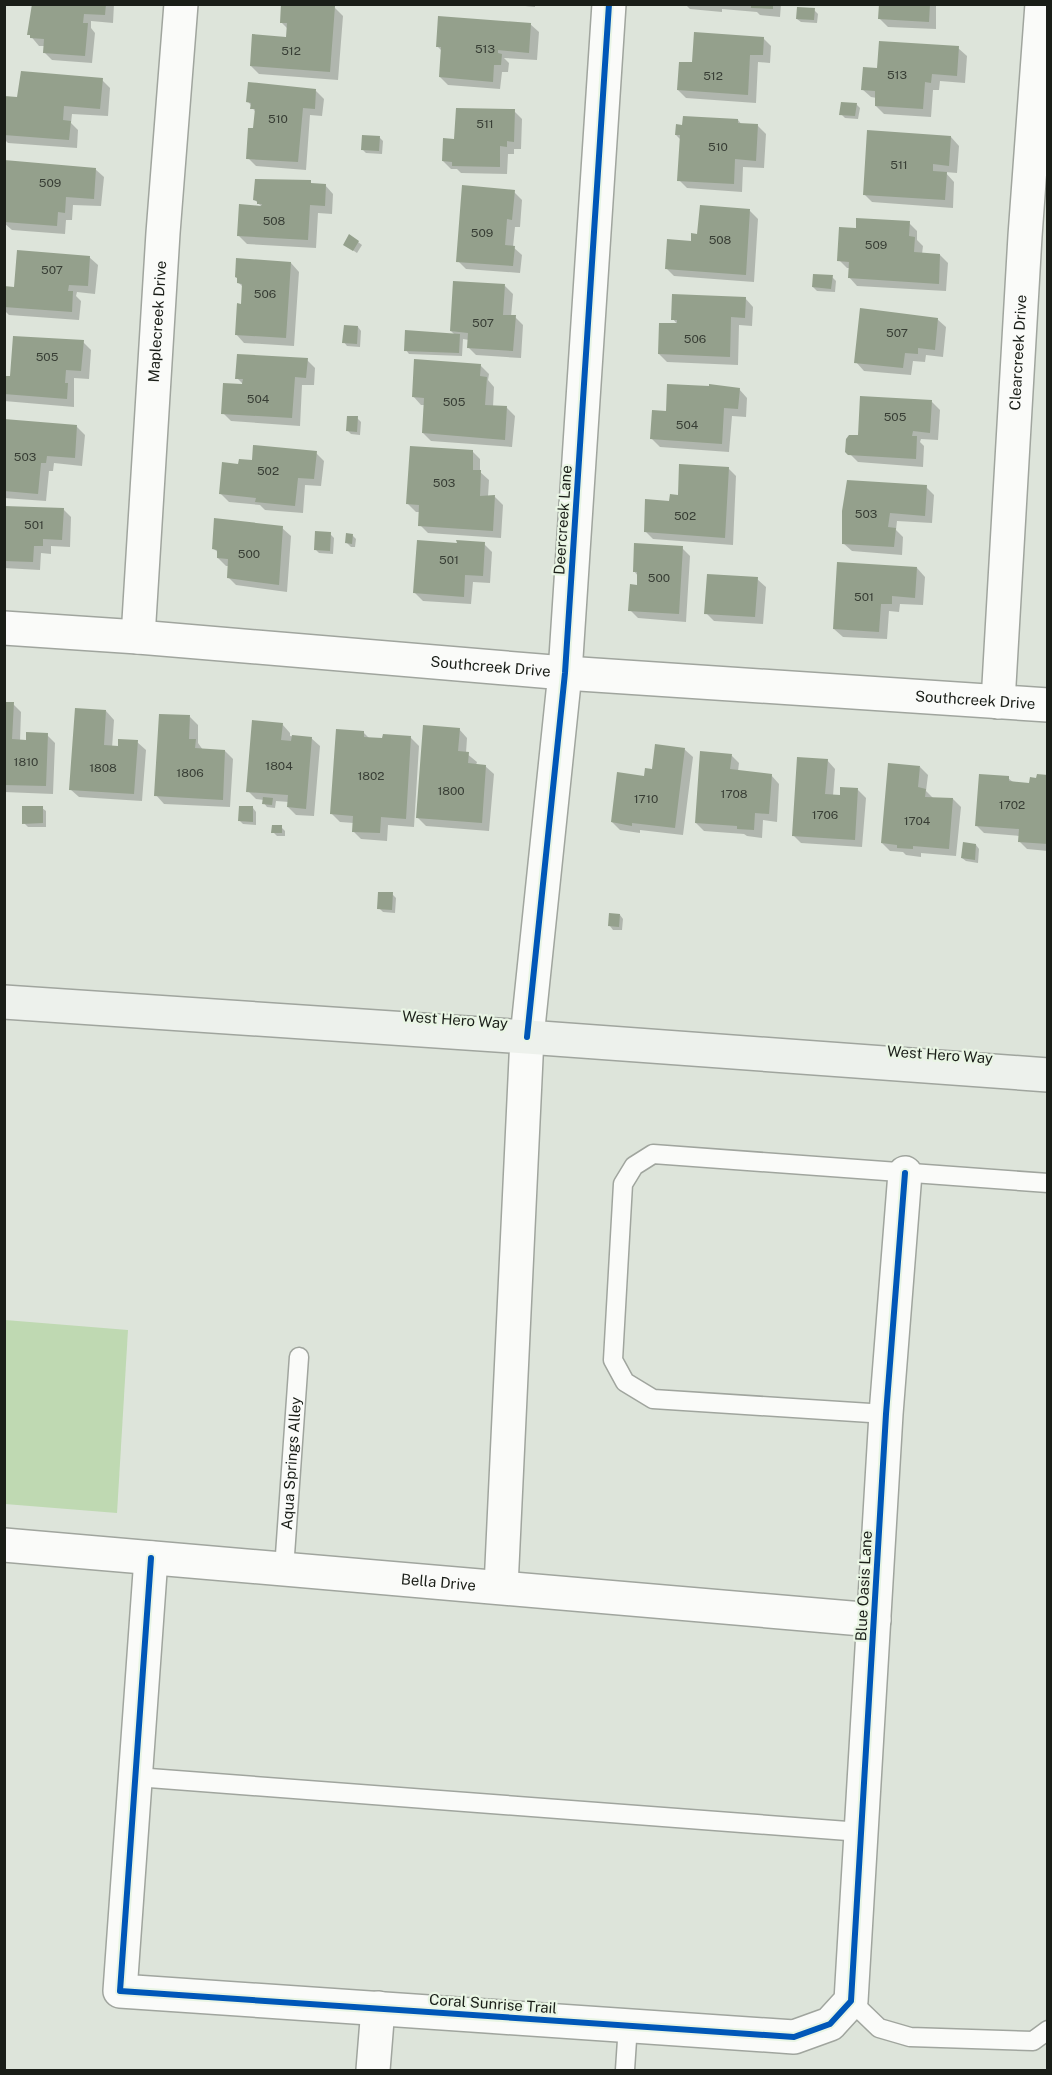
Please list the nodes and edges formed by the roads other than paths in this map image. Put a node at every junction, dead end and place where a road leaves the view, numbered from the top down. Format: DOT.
graph roads {
  1 [pos="181,4"];
  2 [pos="609,4"];
  3 [pos="1042,4"];
  4 [pos="4,628"];
  5 [pos="138,637"];
  6 [pos="565,673"];
  7 [pos="998,702"];
  8 [pos="1047,705"];
  9 [pos="4,1002"];
  10 [pos="527,1037"];
  11 [pos="1047,1075"];
  12 [pos="905,1173"];
  13 [pos="1047,1183"];
  14 [pos="299,1357"];
  15 [pos="886,1414"];
  16 [pos="4,1545"];
  17 [pos="152,1558"];
  18 [pos="284,1569"];
  19 [pos="501,1587"];
  20 [pos="874,1620"];
  21 [pos="136,1778"];
  22 [pos="861,1832"];
  23 [pos="851,2001"];
  24 [pos="378,2008"];
  25 [pos="628,2025"];
  26 [pos="1047,2030"];
  27 [pos="373,2070"];
  28 [pos="625,2070"];
  1 -- 5 [label="street, Maplecreek Drive"];
  2 -- 6 [label="street, Deercreek Lane"];
  3 -- 7 [label="street, Clearcreek Drive"];
  4 -- 5 [label="street, Southcreek Drive"];
  5 -- 6 [label="street, Southcreek Drive"];
  6 -- 7 [label="street, Southcreek Drive"];
  6 -- 10 [label="street, Deercreek Lane"];
  7 -- 8 [label="street, Southcreek Drive"];
  9 -- 10 [label="main road, West Hero Way"];
  10 -- 11 [label="main road, West Hero Way"];
  10 -- 19 [label="street, Deercreek Lane"];
  12 -- 13 [label="lane"];
  12 -- 15 [label="street, Blue Oasis Lane"];
  12 -- 15 [label="lane"];
  14 -- 18 [label="lane, Aqua Springs Alley"];
  15 -- 20 [label="street, Blue Oasis Lane"];
  16 -- 17 [label="street, Bella Drive"];
  17 -- 18 [label="street, Bella Drive"];
  17 -- 21 [label="street"];
  18 -- 19 [label="street, Bella Drive"];
  19 -- 20 [label="street, Bella Drive"];
  20 -- 22 [label="street, Blue Oasis Lane"];
  21 -- 22 [label="lane"];
  21 -- 24 [label="street, Coral Sunrise Trail"];
  22 -- 23 [label="street, Blue Oasis Lane"];
  23 -- 25 [label="street, Coral Sunrise Trail"];
  23 -- 26 [label="lane"];
  24 -- 25 [label="street, Coral Sunrise Trail"];
  24 -- 27 [label="street"];
  25 -- 28 [label="lane"];
}
